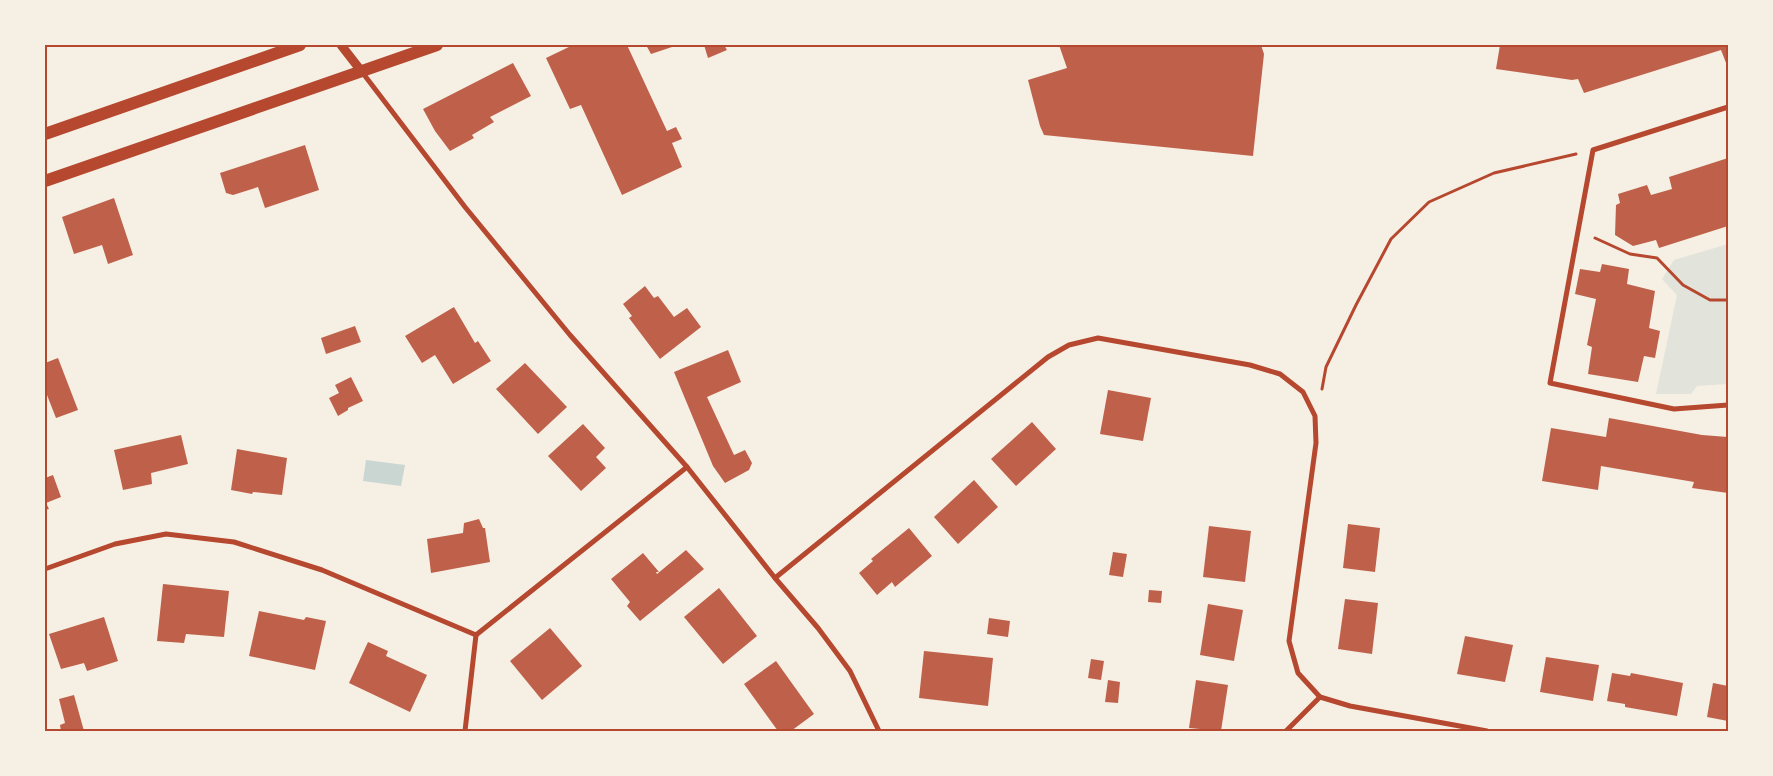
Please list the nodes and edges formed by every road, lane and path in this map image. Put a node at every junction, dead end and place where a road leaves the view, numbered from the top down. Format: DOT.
graph roads {
  1 [pos="300,45"];
  2 [pos="341,45"];
  3 [pos="437,45"];
  4 [pos="362,72"];
  5 [pos="1728,107"];
  6 [pos="45,134"];
  7 [pos="1593,150"];
  8 [pos="45,181"];
  9 [pos="1578,230"];
  10 [pos="1728,300"];
  11 [pos="1728,405"];
  12 [pos="1315,416"];
  13 [pos="686,467"];
  14 [pos="45,569"];
  15 [pos="775,578"];
  16 [pos="476,635"];
  17 [pos="1320,697"];
  18 [pos="465,731"];
  19 [pos="879,731"];
  20 [pos="1286,731"];
  21 [pos="1487,731"];
  1 -- 6 [label="main road"];
  2 -- 4 [label="street"];
  3 -- 4 [label="main road"];
  4 -- 8 [label="main road"];
  4 -- 13 [label="street"];
  5 -- 7 [label="street"];
  7 -- 9 [label="street"];
  7 -- 12 [label="path"];
  9 -- 10 [label="path"];
  9 -- 11 [label="street"];
  12 -- 15 [label="street"];
  12 -- 17 [label="street"];
  13 -- 15 [label="street"];
  13 -- 16 [label="street"];
  14 -- 16 [label="street"];
  15 -- 19 [label="street"];
  16 -- 18 [label="street"];
  17 -- 20 [label="street"];
  17 -- 21 [label="street"];
}
